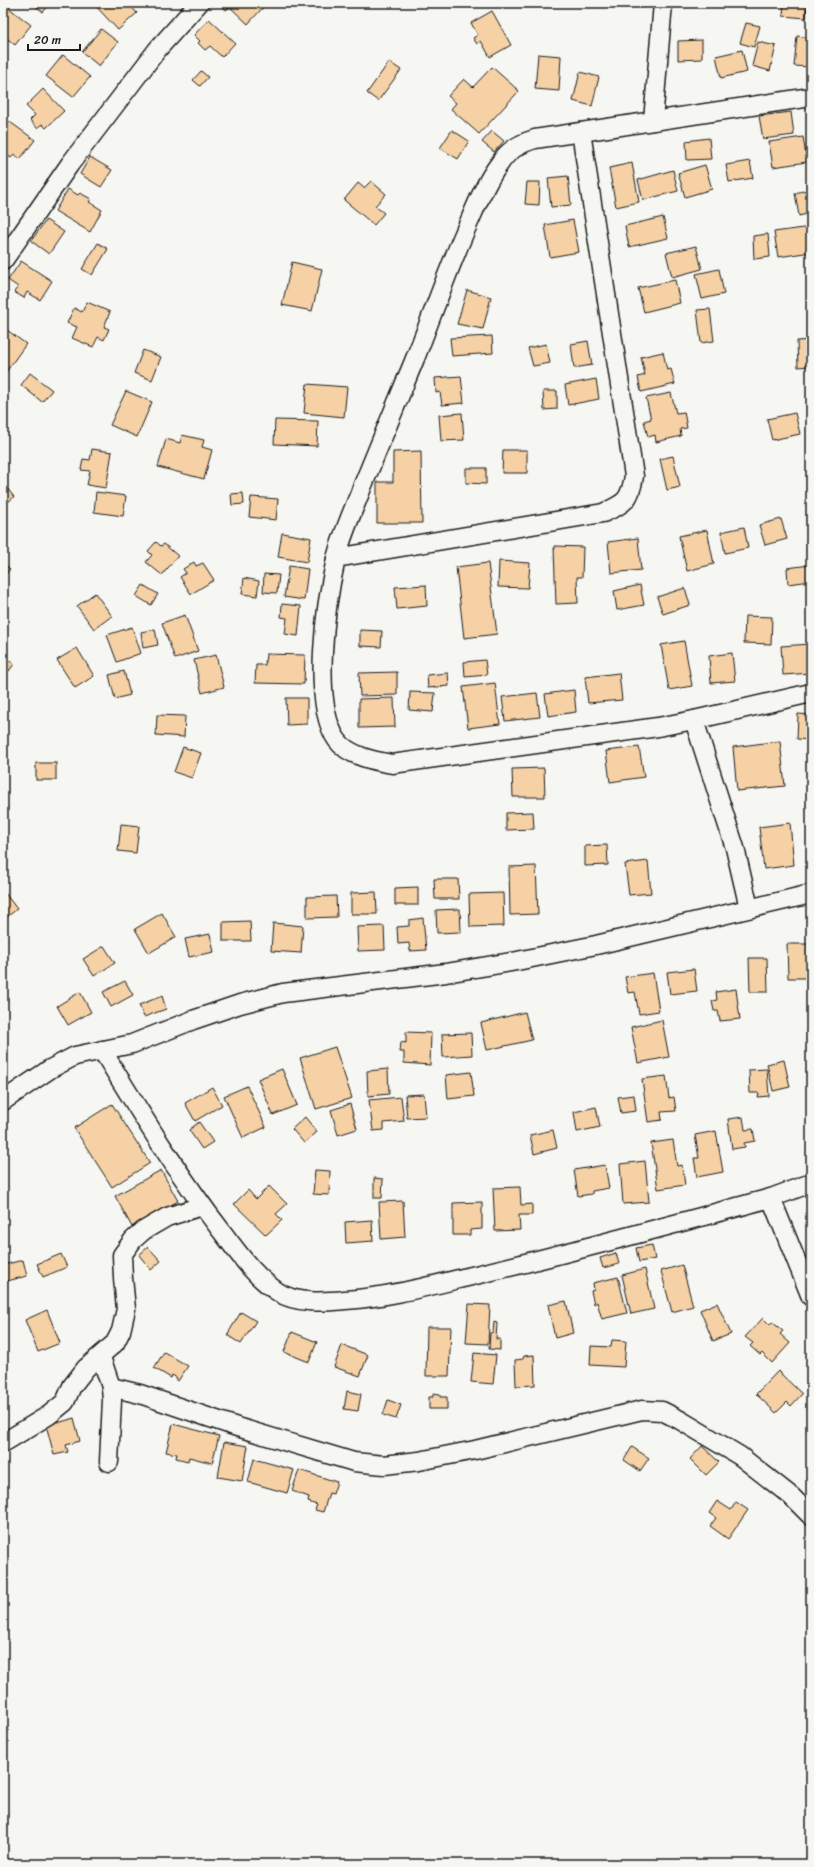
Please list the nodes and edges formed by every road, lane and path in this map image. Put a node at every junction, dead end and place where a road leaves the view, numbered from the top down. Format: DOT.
graph roads {
  1 [pos="199,3"];
  2 [pos="663,3"];
  3 [pos="811,97"];
  4 [pos="653,121"];
  5 [pos="582,132"];
  6 [pos="3,261"];
  7 [pos="336,558"];
  8 [pos="811,693"];
  9 [pos="694,720"];
  10 [pos="811,894"];
  11 [pos="749,908"];
  12 [pos="102,1050"];
  13 [pos="3,1101"];
  14 [pos="811,1183"];
  15 [pos="771,1198"];
  16 [pos="202,1206"];
  17 [pos="811,1296"];
  18 [pos="101,1357"];
  19 [pos="111,1387"];
  20 [pos="3,1443"];
  21 [pos="109,1462"];
  22 [pos="811,1516"];
  1 -- 6 [label="street"];
  2 -- 4 [label="street"];
  3 -- 4 [label="street"];
  4 -- 5 [label="street"];
  5 -- 7 [label="street"];
  5 -- 7 [label="street"];
  7 -- 9 [label="street"];
  8 -- 9 [label="street"];
  9 -- 11 [label="street"];
  10 -- 11 [label="street"];
  11 -- 12 [label="street"];
  12 -- 13 [label="street"];
  12 -- 16 [label="street"];
  14 -- 15 [label="street"];
  15 -- 16 [label="street"];
  15 -- 17 [label="street"];
  16 -- 18 [label="street"];
  18 -- 19 [label="street"];
  18 -- 20 [label="street"];
  19 -- 21 [label="street"];
  19 -- 22 [label="street"];
}
